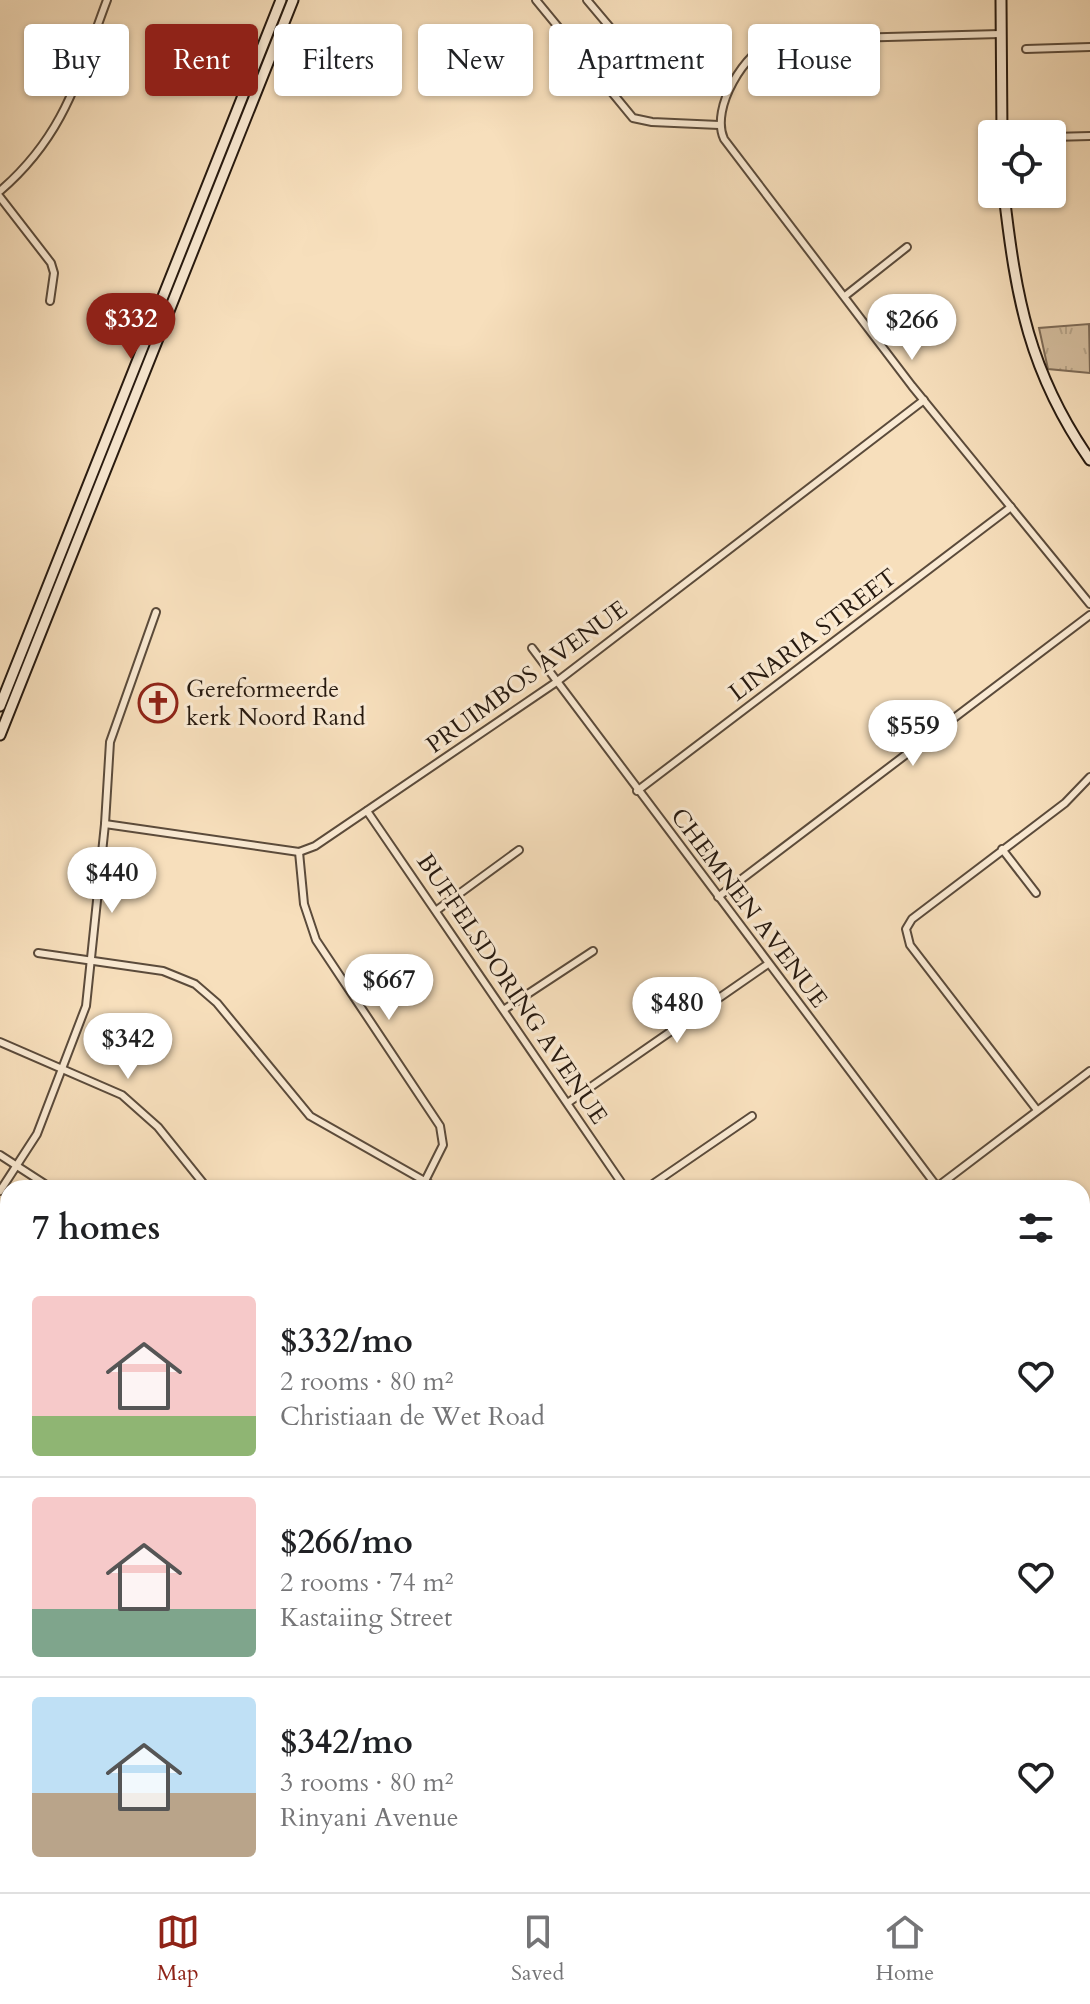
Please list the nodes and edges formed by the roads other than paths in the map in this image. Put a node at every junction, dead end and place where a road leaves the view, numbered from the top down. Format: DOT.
graph roads {
  1 [pos="107,0"];
  2 [pos="281,0"];
  3 [pos="293,0"];
  4 [pos="536,0"];
  5 [pos="587,0"];
  6 [pos="993,0"];
  7 [pos="1001,0"];
  8 [pos="998,13"];
  9 [pos="607,24"];
  10 [pos="1000,34"];
  11 [pos="1090,47"];
  12 [pos="1026,49"];
  13 [pos="1002,120"];
  14 [pos="719,125"];
  15 [pos="1090,136"];
  16 [pos="1066,137"];
  17 [pos="0,194"];
  18 [pos="1006,208"];
  19 [pos="907,247"];
  20 [pos="845,296"];
  21 [pos="50,301"];
  22 [pos="924,400"];
  23 [pos="1090,460"];
  24 [pos="1011,507"];
  25 [pos="1090,604"];
  26 [pos="156,612"];
  27 [pos="1090,615"];
  28 [pos="532,648"];
  29 [pos="555,683"];
  30 [pos="0,706"];
  31 [pos="0,735"];
  32 [pos="1090,777"];
  33 [pos="637,791"];
  34 [pos="367,811"];
  35 [pos="105,824"];
  36 [pos="1002,849"];
  37 [pos="519,850"];
  38 [pos="299,852"];
  39 [pos="1036,893"];
  40 [pos="718,897"];
  41 [pos="437,910"];
  42 [pos="593,951"];
  43 [pos="38,953"];
  44 [pos="92,964"];
  45 [pos="768,964"];
  46 [pos="505,1009"];
  47 [pos="0,1042"];
  48 [pos="64,1069"];
  49 [pos="1090,1071"];
  50 [pos="569,1102"];
  51 [pos="1037,1110"];
  52 [pos="752,1116"];
  53 [pos="0,1155"];
  54 [pos="18,1165"];
  55 [pos="8,1180"];
  56 [pos="40,1180"];
  57 [pos="201,1180"];
  58 [pos="423,1180"];
  59 [pos="426,1180"];
  60 [pos="620,1180"];
  61 [pos="659,1180"];
  62 [pos="933,1180"];
  63 [pos="947,1180"];
  1 -- 17 [label="street"];
  2 -- 30 [label="main road"];
  3 -- 31 [label="main road"];
  4 -- 14 [label="street"];
  5 -- 9 [label="street"];
  6 -- 8 [label="main road"];
  7 -- 8 [label="main road"];
  8 -- 10 [label="main road"];
  10 -- 13 [label="main road"];
  10 -- 14 [label="street"];
  11 -- 12 [label="street"];
  14 -- 20 [label="street"];
  15 -- 16 [label="street"];
  17 -- 21 [label="street"];
  18 -- 23 [label="main road"];
  19 -- 20 [label="street"];
  20 -- 22 [label="street"];
  22 -- 24 [label="street"];
  22 -- 29 [label="street, PRUIMBOS AVENUE"];
  24 -- 25 [label="street"];
  24 -- 33 [label="street, LINARIA STREET"];
  26 -- 35 [label="street"];
  27 -- 40 [label="street"];
  28 -- 29 [label="street, CHEMNEN AVENUE"];
  29 -- 33 [label="street, CHEMNEN AVENUE"];
  29 -- 34 [label="street, PRUIMBOS AVENUE"];
  32 -- 36 [label="street"];
  33 -- 40 [label="street, CHEMNEN AVENUE"];
  34 -- 38 [label="street, PRUIMBOS AVENUE"];
  34 -- 41 [label="street, BUFFELSDORING AVENUE"];
  35 -- 38 [label="street"];
  35 -- 44 [label="street"];
  36 -- 39 [label="street"];
  36 -- 51 [label="street"];
  37 -- 41 [label="street"];
  38 -- 59 [label="street"];
  40 -- 45 [label="street, CHEMNEN AVENUE"];
  41 -- 46 [label="street, BUFFELSDORING AVENUE"];
  42 -- 46 [label="street"];
  43 -- 44 [label="street"];
  44 -- 48 [label="street"];
  44 -- 58 [label="street"];
  45 -- 50 [label="street"];
  45 -- 62 [label="street, CHEMNEN AVENUE"];
  46 -- 50 [label="street, BUFFELSDORING AVENUE"];
  47 -- 48 [label="street"];
  48 -- 54 [label="street"];
  48 -- 57 [label="street"];
  49 -- 51 [label="street"];
  50 -- 60 [label="street, BUFFELSDORING AVENUE"];
  51 -- 63 [label="street"];
  52 -- 61 [label="street"];
  53 -- 54 [label="street"];
  54 -- 55 [label="street"];
  54 -- 56 [label="street"];
}
